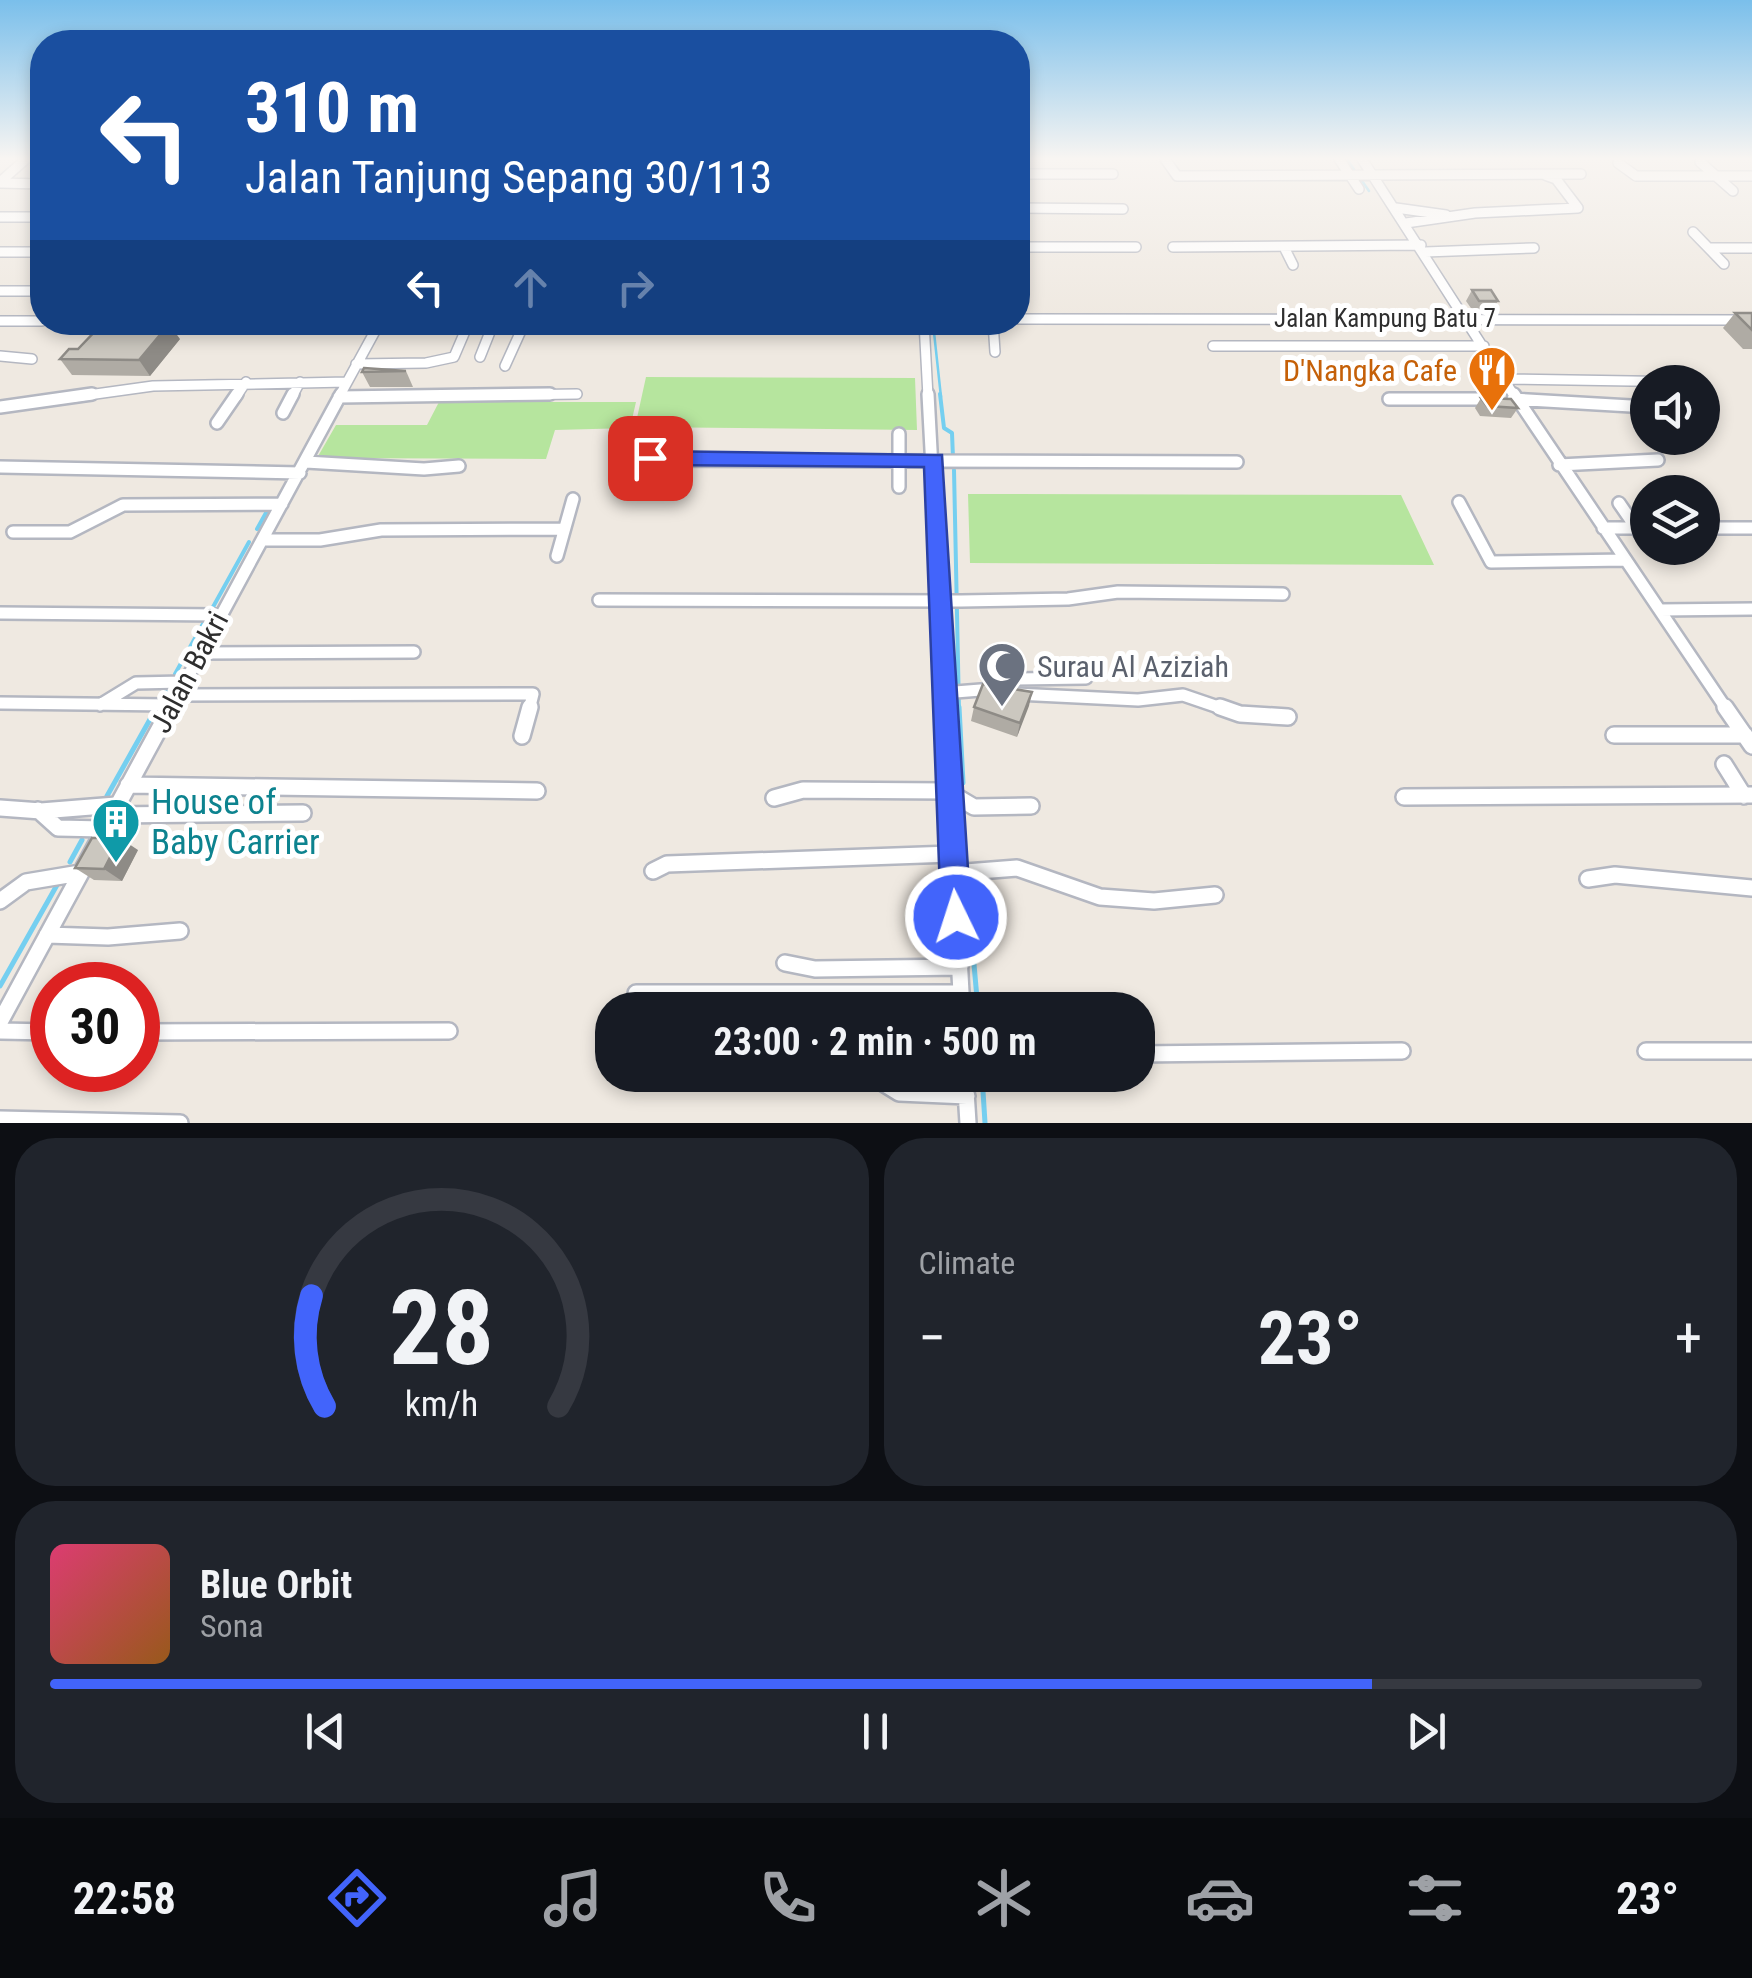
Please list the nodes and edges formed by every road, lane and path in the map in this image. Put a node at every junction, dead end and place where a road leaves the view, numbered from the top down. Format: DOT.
graph roads {
  1 [pos="1398,211"];
  2 [pos="1418,211"];
  3 [pos="1503,211"];
  4 [pos="0,217"];
  5 [pos="30,217"];
  6 [pos="1453,217"];
  7 [pos="1406,223"];
  8 [pos="1693,232"];
  9 [pos="1030,247"];
  10 [pos="1173,247"];
  11 [pos="1284,247"];
  12 [pos="1136,248"];
  13 [pos="1423,248"];
  14 [pos="1534,248"];
  15 [pos="1709,248"];
  16 [pos="1752,248"];
  17 [pos="0,252"];
  18 [pos="30,252"];
  19 [pos="1724,264"];
  20 [pos="1293,266"];
  21 [pos="0,291"];
  22 [pos="30,291"];
  23 [pos="1468,318"];
  24 [pos="1030,319"];
  25 [pos="0,321"];
  26 [pos="30,321"];
  27 [pos="1751,322"];
  28 [pos="373,335"];
  29 [pos="463,335"];
  30 [pos="489,335"];
  31 [pos="519,335"];
  32 [pos="925,335"];
  33 [pos="994,335"];
  34 [pos="1213,346"];
  35 [pos="1484,346"];
  36 [pos="995,352"];
  37 [pos="0,356"];
  38 [pos="480,356"];
  39 [pos="32,359"];
  40 [pos="356,364"];
  41 [pos="505,366"];
  42 [pos="1503,379"];
  43 [pos="1630,381"];
  44 [pos="246,382"];
  45 [pos="300,382"];
  46 [pos="346,382"];
  47 [pos="577,394"];
  48 [pos="338,397"];
  49 [pos="1389,399"];
  50 [pos="1516,399"];
  51 [pos="0,407"];
  52 [pos="1630,407"];
  53 [pos="282,413"];
  54 [pos="216,422"];
  55 [pos="656,431"];
  56 [pos="899,434"];
  57 [pos="899,460"];
  58 [pos="934,460"];
  59 [pos="1658,460"];
  60 [pos="1237,462"];
  61 [pos="1559,465"];
  62 [pos="459,466"];
  63 [pos="0,467"];
  64 [pos="303,468"];
  65 [pos="899,487"];
  66 [pos="573,499"];
  67 [pos="1459,502"];
  68 [pos="1618,503"];
  69 [pos="282,504"];
  70 [pos="1630,516"];
  71 [pos="1603,528"];
  72 [pos="1630,528"];
  73 [pos="1720,528"];
  74 [pos="1752,528"];
  75 [pos="564,529"];
  76 [pos="13,532"];
  77 [pos="262,540"];
  78 [pos="557,556"];
  79 [pos="1626,560"];
  80 [pos="1282,594"];
  81 [pos="600,600"];
  82 [pos="950,601"];
  83 [pos="1752,609"];
  84 [pos="1660,610"];
  85 [pos="0,613"];
  86 [pos="219,616"];
  87 [pos="414,652"];
  88 [pos="200,653"];
  89 [pos="1086,678"];
  90 [pos="987,688"];
  91 [pos="947,692"];
  92 [pos="177,694"];
  93 [pos="0,703"];
  94 [pos="100,704"];
  95 [pos="1288,717"];
  96 [pos="522,736"];
  97 [pos="1614,736"];
  98 [pos="1748,740"];
  99 [pos="1724,764"];
  100 [pos="128,785"];
  101 [pos="537,791"];
  102 [pos="948,791"];
  103 [pos="1748,796"];
  104 [pos="1404,797"];
  105 [pos="774,798"];
  106 [pos="1031,806"];
  107 [pos="0,808"];
  108 [pos="38,810"];
  109 [pos="114,810"];
  110 [pos="303,813"];
  111 [pos="104,829"];
  112 [pos="952,854"];
  113 [pos="653,872"];
  114 [pos="80,873"];
  115 [pos="963,873"];
  116 [pos="1588,878"];
  117 [pos="1752,888"];
  118 [pos="1215,895"];
  119 [pos="0,901"];
  120 [pos="180,931"];
  121 [pos="47,935"];
  122 [pos="785,962"];
  123 [pos="960,967"];
  124 [pos="961,992"];
  125 [pos="0,1022"];
  126 [pos="449,1031"];
  127 [pos="0,1032"];
  128 [pos="30,1032"];
  129 [pos="160,1032"];
  130 [pos="1752,1050"];
  131 [pos="1402,1051"];
  132 [pos="1646,1051"];
  133 [pos="1155,1054"];
  134 [pos="897,1092"];
  135 [pos="967,1092"];
  136 [pos="967,1096"];
  137 [pos="0,1119"];
  138 [pos="180,1123"];
  139 [pos="968,1123"];
  1 -- 7 [label="street"];
  2 -- 6 [label="street"];
  3 -- 6 [label="street"];
  4 -- 5 [label="street"];
  6 -- 7 [label="street"];
  7 -- 13 [label="street"];
  8 -- 15 [label="street"];
  9 -- 12 [label="street"];
  10 -- 11 [label="street"];
  11 -- 13 [label="street"];
  11 -- 20 [label="street"];
  13 -- 14 [label="street"];
  13 -- 23 [label="street"];
  15 -- 16 [label="street"];
  15 -- 19 [label="street"];
  17 -- 18 [label="street"];
  21 -- 22 [label="street"];
  23 -- 24 [label="street, Jalan Kampung Batu 7"];
  23 -- 27 [label="street, Jalan Kampung Batu 7"];
  23 -- 35 [label="street"];
  25 -- 26 [label="street"];
  28 -- 40 [label="street, Jalan Bakri"];
  29 -- 40 [label="street"];
  30 -- 38 [label="street"];
  31 -- 41 [label="street"];
  32 -- 58 [label="street"];
  33 -- 36 [label="street"];
  34 -- 35 [label="street"];
  35 -- 42 [label="street"];
  37 -- 39 [label="street"];
  40 -- 46 [label="street, Jalan Bakri"];
  42 -- 43 [label="street"];
  42 -- 50 [label="street"];
  44 -- 45 [label="street"];
  44 -- 51 [label="street"];
  44 -- 54 [label="street"];
  45 -- 46 [label="street"];
  45 -- 53 [label="street"];
  46 -- 48 [label="street, Jalan Bakri"];
  47 -- 48 [label="street"];
  48 -- 64 [label="street, Jalan Bakri"];
  49 -- 50 [label="street"];
  50 -- 52 [label="street"];
  50 -- 61 [label="street"];
  55 -- 57 [label="street"];
  56 -- 57 [label="street"];
  57 -- 58 [label="street"];
  57 -- 65 [label="street"];
  58 -- 60 [label="street"];
  58 -- 82 [label="street"];
  59 -- 61 [label="street"];
  61 -- 71 [label="street"];
  62 -- 64 [label="street"];
  63 -- 64 [label="street"];
  64 -- 69 [label="street, Jalan Bakri"];
  66 -- 75 [label="street"];
  67 -- 79 [label="street"];
  68 -- 70 [label="street"];
  69 -- 76 [label="street"];
  69 -- 77 [label="street, Jalan Bakri"];
  71 -- 72 [label="street"];
  71 -- 79 [label="street"];
  73 -- 74 [label="street"];
  75 -- 77 [label="street"];
  75 -- 78 [label="street"];
  77 -- 86 [label="street, Jalan Bakri"];
  79 -- 84 [label="street"];
  80 -- 82 [label="street"];
  81 -- 82 [label="street"];
  82 -- 91 [label="street"];
  83 -- 84 [label="street"];
  84 -- 98 [label="street"];
  85 -- 86 [label="street"];
  86 -- 88 [label="street, Jalan Bakri"];
  87 -- 88 [label="street"];
  88 -- 92 [label="street, Jalan Bakri"];
  89 -- 90 [label="street"];
  90 -- 91 [label="street"];
  90 -- 95 [label="street"];
  91 -- 102 [label="street"];
  92 -- 94 [label="street"];
  92 -- 94 [label="street"];
  92 -- 96 [label="street"];
  92 -- 100 [label="street, Jalan Bakri"];
  93 -- 94 [label="street"];
  97 -- 98 [label="street"];
  99 -- 103 [label="street"];
  100 -- 101 [label="street"];
  100 -- 109 [label="street, Jalan Bakri"];
  102 -- 105 [label="street"];
  102 -- 106 [label="street"];
  102 -- 112 [label="street"];
  103 -- 104 [label="street"];
  107 -- 108 [label="street"];
  108 -- 109 [label="street"];
  108 -- 111 [label="street"];
  109 -- 110 [label="street"];
  109 -- 111 [label="street, Jalan Bakri"];
  111 -- 114 [label="street, Jalan Bakri"];
  112 -- 113 [label="street"];
  112 -- 115 [label="street"];
  114 -- 119 [label="street"];
  114 -- 121 [label="street, Jalan Bakri"];
  115 -- 118 [label="street"];
  115 -- 123 [label="street"];
  116 -- 117 [label="street"];
  120 -- 121 [label="street"];
  121 -- 125 [label="street, Jalan Bakri"];
  122 -- 123 [label="street"];
  123 -- 124 [label="street"];
  126 -- 129 [label="street"];
  127 -- 128 [label="street"];
  130 -- 132 [label="street"];
  131 -- 133 [label="street"];
  134 -- 136 [label="street"];
  135 -- 136 [label="street"];
  136 -- 139 [label="street"];
  137 -- 138 [label="street"];
}
